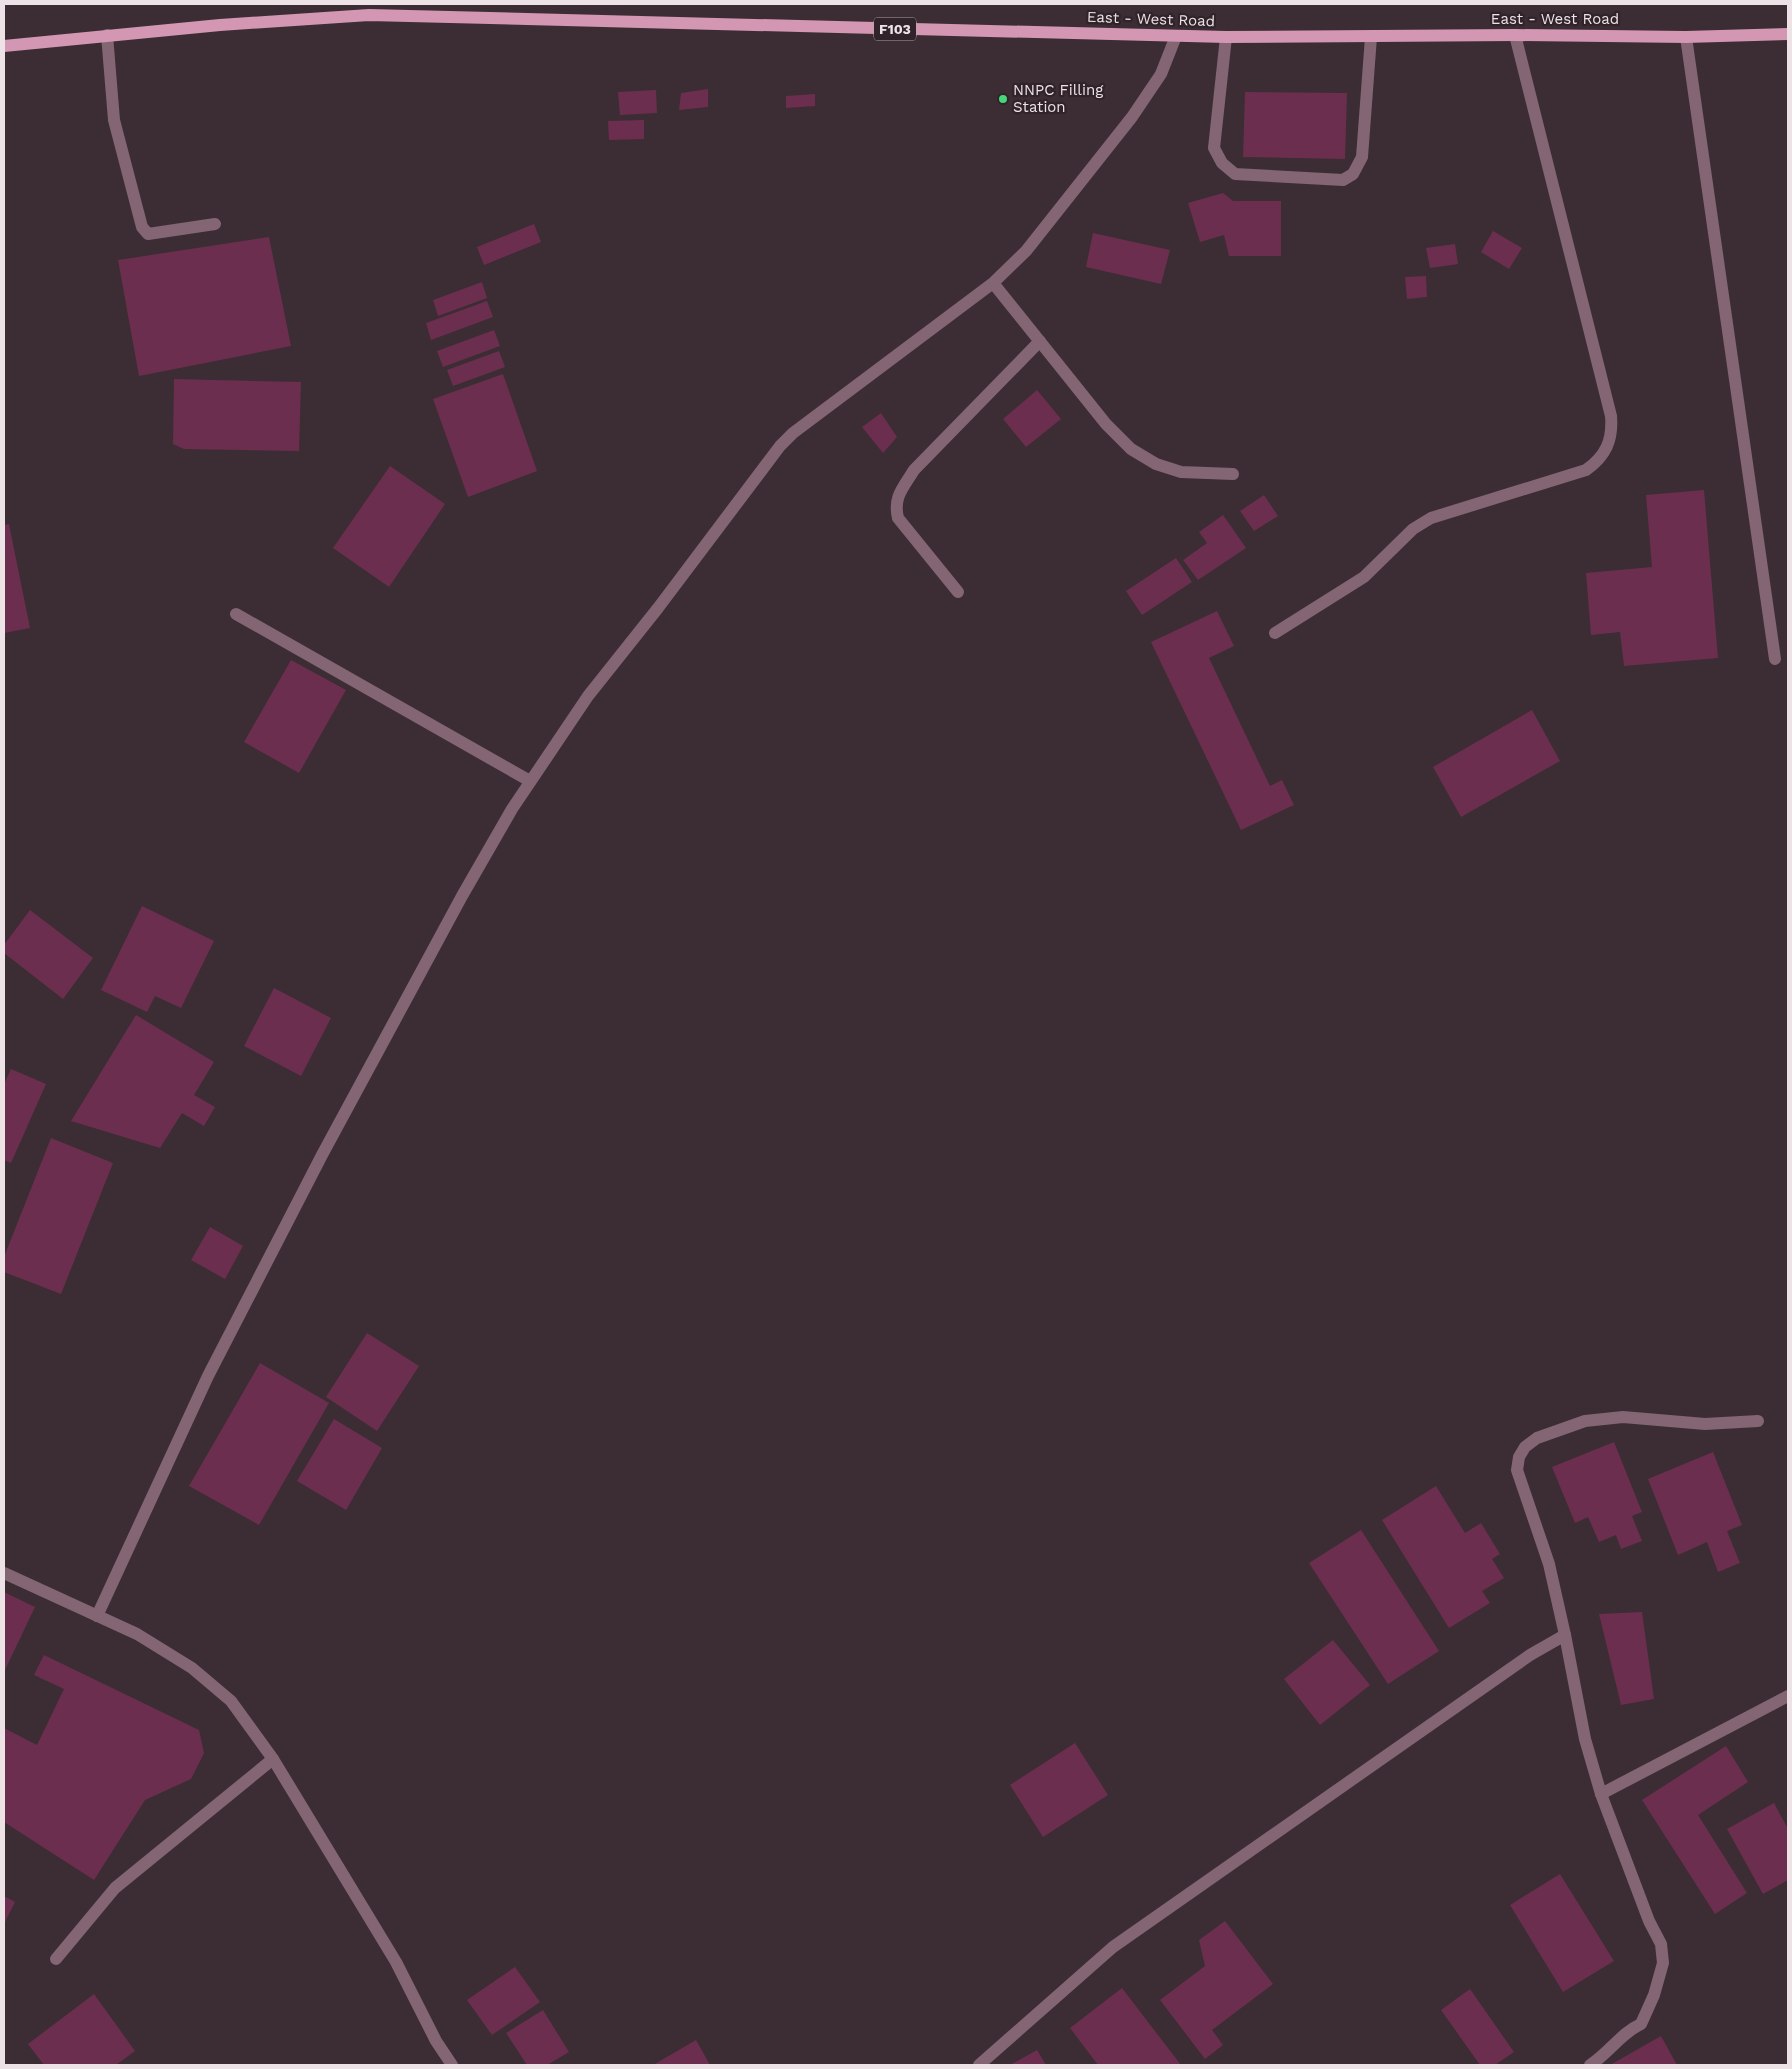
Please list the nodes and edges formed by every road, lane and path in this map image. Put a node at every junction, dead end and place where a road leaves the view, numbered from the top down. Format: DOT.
graph roads {
  1 [pos="1788,34"];
  2 [pos="1515,35"];
  3 [pos="107,36"];
  4 [pos="1176,36"];
  5 [pos="1226,37"];
  6 [pos="1371,37"];
  7 [pos="1686,37"];
  8 [pos="4,46"];
  9 [pos="215,224"];
  10 [pos="993,283"];
  11 [pos="1040,341"];
  12 [pos="1233,474"];
  13 [pos="958,592"];
  14 [pos="236,614"];
  15 [pos="1275,633"];
  16 [pos="1775,659"];
  17 [pos="530,781"];
  18 [pos="1758,1421"];
  19 [pos="4,1573"];
  20 [pos="97,1616"];
  21 [pos="1565,1635"];
  22 [pos="1788,1696"];
  23 [pos="273,1759"];
  24 [pos="1601,1794"];
  25 [pos="56,1959"];
  26 [pos="452,2065"];
  27 [pos="979,2065"];
  28 [pos="1590,2065"];
  1 -- 7 [label="main road, East - West Road / F103"];
  2 -- 6 [label="main road, East - West Road / F103"];
  2 -- 7 [label="main road, East - West Road / F103"];
  2 -- 15 [label="street"];
  3 -- 4 [label="main road, East - West Road / F103"];
  3 -- 8 [label="main road, East - West Road / F103"];
  3 -- 9 [label="street"];
  4 -- 5 [label="main road, East - West Road / F103"];
  4 -- 10 [label="street"];
  5 -- 6 [label="main road, East - West Road / F103"];
  5 -- 6 [label="street"];
  7 -- 16 [label="street"];
  10 -- 11 [label="street"];
  10 -- 17 [label="street"];
  11 -- 12 [label="street"];
  11 -- 13 [label="street"];
  14 -- 17 [label="street"];
  17 -- 20 [label="street"];
  18 -- 21 [label="street"];
  19 -- 20 [label="street"];
  20 -- 23 [label="street"];
  21 -- 24 [label="street"];
  21 -- 27 [label="street"];
  22 -- 24 [label="street"];
  23 -- 25 [label="street"];
  23 -- 26 [label="street"];
  24 -- 28 [label="street"];
}
